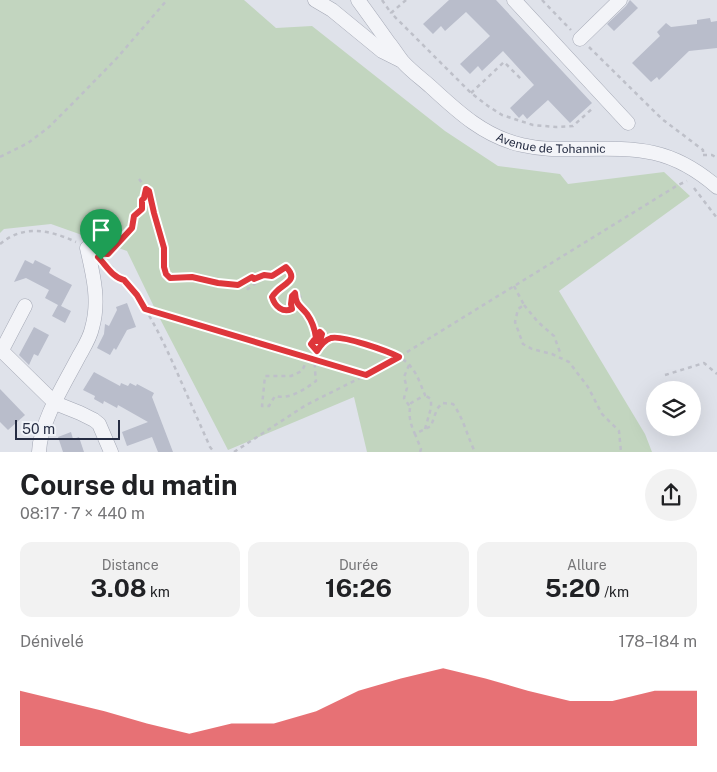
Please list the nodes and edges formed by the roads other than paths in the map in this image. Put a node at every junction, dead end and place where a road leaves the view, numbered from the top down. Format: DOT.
graph roads {
  1 [pos="315,0"];
  2 [pos="358,0"];
  3 [pos="514,0"];
  4 [pos="620,0"];
  5 [pos="580,39"];
  6 [pos="403,62"];
  7 [pos="628,123"];
  8 [pos="717,187"];
  9 [pos="87,248"];
  10 [pos="25,306"];
  11 [pos="55,403"];
  12 [pos="39,452"];
  13 [pos="111,452"];
  1 -- 6 [label="street, Avenue de Tohannic"];
  2 -- 6 [label="street, Avenue de Tohannic"];
  3 -- 7 [label="street"];
  4 -- 5 [label="street"];
  6 -- 8 [label="street, Avenue de Tohannic"];
  9 -- 11 [label="street"];
  10 -- 11 [label="street"];
  11 -- 12 [label="street"];
  11 -- 13 [label="street"];
}
